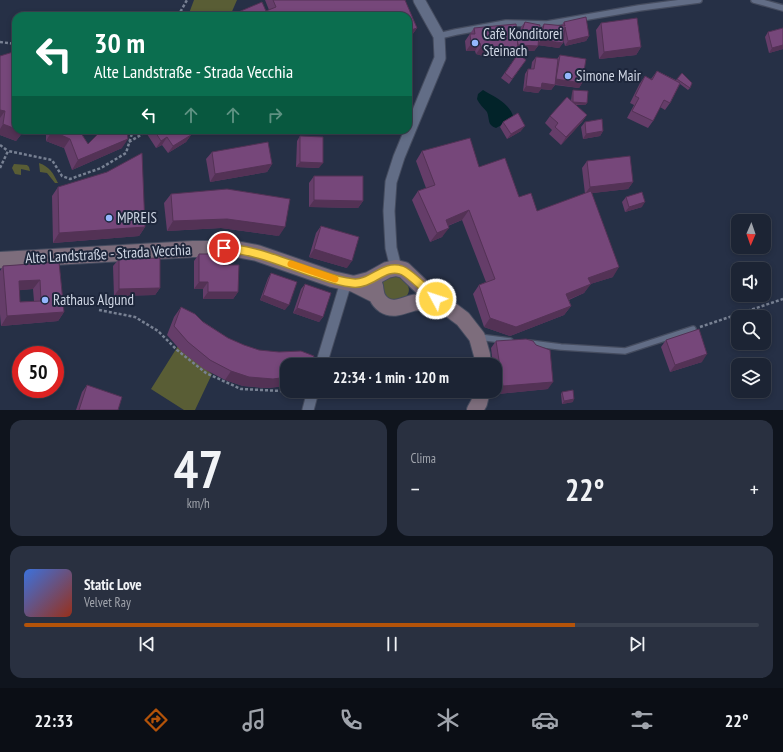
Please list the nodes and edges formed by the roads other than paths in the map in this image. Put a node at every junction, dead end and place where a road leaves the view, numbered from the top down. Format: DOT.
graph roads {
  1 [pos="419,0"];
  2 [pos="699,0"];
  3 [pos="754,0"];
  4 [pos="783,8"];
  5 [pos="439,36"];
  6 [pos="412,126"];
  7 [pos="409,134"];
  8 [pos="0,260"];
  9 [pos="396,268"];
  10 [pos="380,274"];
  11 [pos="411,277"];
  12 [pos="350,283"];
  13 [pos="376,295"];
  14 [pos="405,305"];
  15 [pos="445,306"];
  16 [pos="693,329"];
  17 [pos="477,337"];
  18 [pos="515,342"];
  19 [pos="523,343"];
  20 [pos="323,358"];
  21 [pos="482,358"];
  22 [pos="311,398"];
  23 [pos="480,398"];
  24 [pos="308,410"];
  25 [pos="475,410"];
  1 -- 5 [label="street"];
  2 -- 5 [label="lane"];
  3 -- 4 [label="lane"];
  5 -- 6 [label="street"];
  7 -- 9 [label="street"];
  8 -- 12 [label="main road, Alte Landstraße - Strada Vecchia"];
  9 -- 10 [label="main road"];
  9 -- 11 [label="main road, Alte Landstraße - Strada Vecchia"];
  10 -- 12 [label="main road"];
  10 -- 13 [label="main road"];
  11 -- 14 [label="main road"];
  11 -- 15 [label="main road, Alte Landstraße - Strada Vecchia"];
  12 -- 13 [label="main road, Alte Landstraße - Strada Vecchia"];
  12 -- 20 [label="street"];
  13 -- 14 [label="main road, Alte Landstraße - Strada Vecchia"];
  14 -- 15 [label="main road, Alte Landstraße - Strada Vecchia"];
  15 -- 17 [label="main road, Alte Landstraße - Strada Vecchia"];
  16 -- 19 [label="lane"];
  17 -- 18 [label="lane"];
  17 -- 21 [label="main road, Alte Landstraße - Strada Vecchia"];
  22 -- 24 [label="street"];
  23 -- 25 [label="main road"];
}
